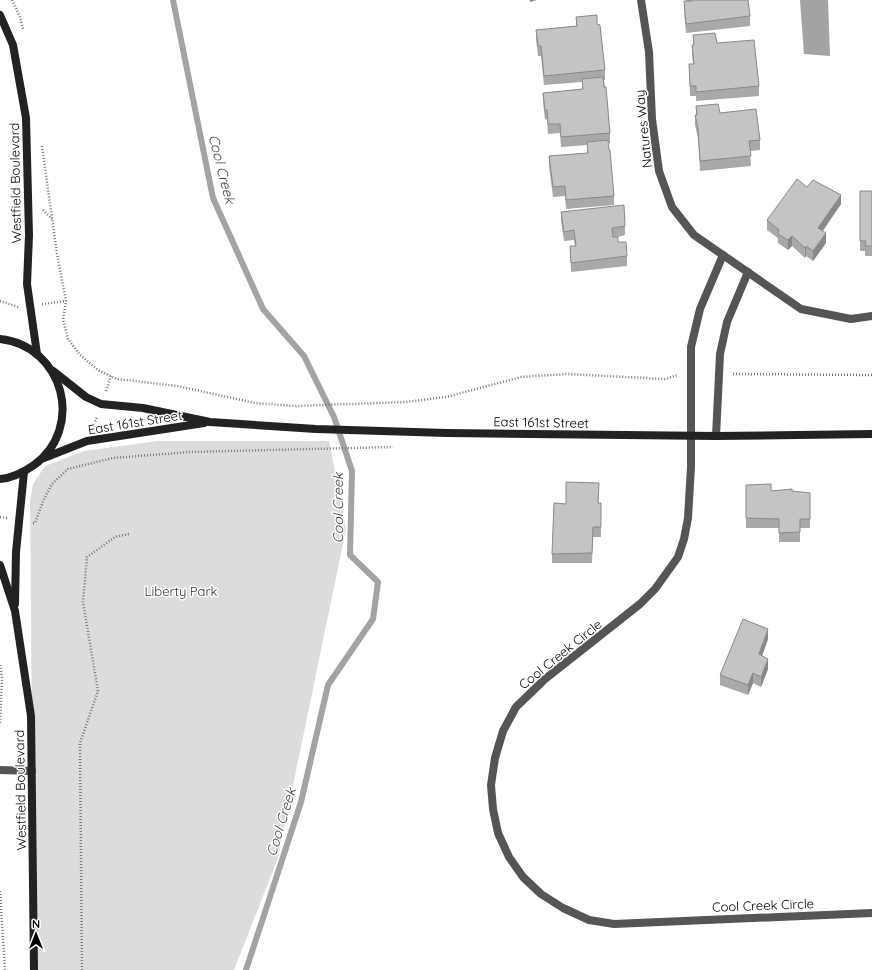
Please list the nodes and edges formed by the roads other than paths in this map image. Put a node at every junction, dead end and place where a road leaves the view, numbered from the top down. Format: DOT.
graph roads {
  1 [pos="641,0"];
  2 [pos="0,14"];
  3 [pos="723,255"];
  4 [pos="748,272"];
  5 [pos="872,316"];
  6 [pos="0,339"];
  7 [pos="37,354"];
  8 [pos="53,371"];
  9 [pos="210,422"];
  10 [pos="872,434"];
  11 [pos="692,436"];
  12 [pos="716,436"];
  13 [pos="43,458"];
  14 [pos="24,472"];
  15 [pos="0,479"];
  16 [pos="0,566"];
  17 [pos="15,611"];
  18 [pos="0,770"];
  19 [pos="32,771"];
  20 [pos="872,913"];
  21 [pos="34,970"];
  1 -- 3 [label="street, Natures Way"];
  2 -- 7 [label="street, Westfield Boulevard"];
  3 -- 4 [label="street, Natures Way"];
  3 -- 11 [label="street, Cool Creek Circle"];
  4 -- 5 [label="street, Natures Way"];
  4 -- 12 [label="street"];
  6 -- 7 [label="street"];
  7 -- 8 [label="street"];
  8 -- 9 [label="street, East 161st Street"];
  8 -- 13 [label="street"];
  9 -- 11 [label="street, East 161st Street"];
  9 -- 13 [label="street, East 161st Street"];
  10 -- 12 [label="street, East 161st Street"];
  11 -- 12 [label="street, East 161st Street"];
  11 -- 20 [label="street, Cool Creek Circle"];
  13 -- 14 [label="street"];
  14 -- 15 [label="street"];
  14 -- 17 [label="street, Westfield Boulevard"];
  16 -- 17 [label="street, Westfield Boulevard"];
  17 -- 19 [label="street, Westfield Boulevard"];
  18 -- 19 [label="street"];
  19 -- 21 [label="street, Westfield Boulevard"];
}
